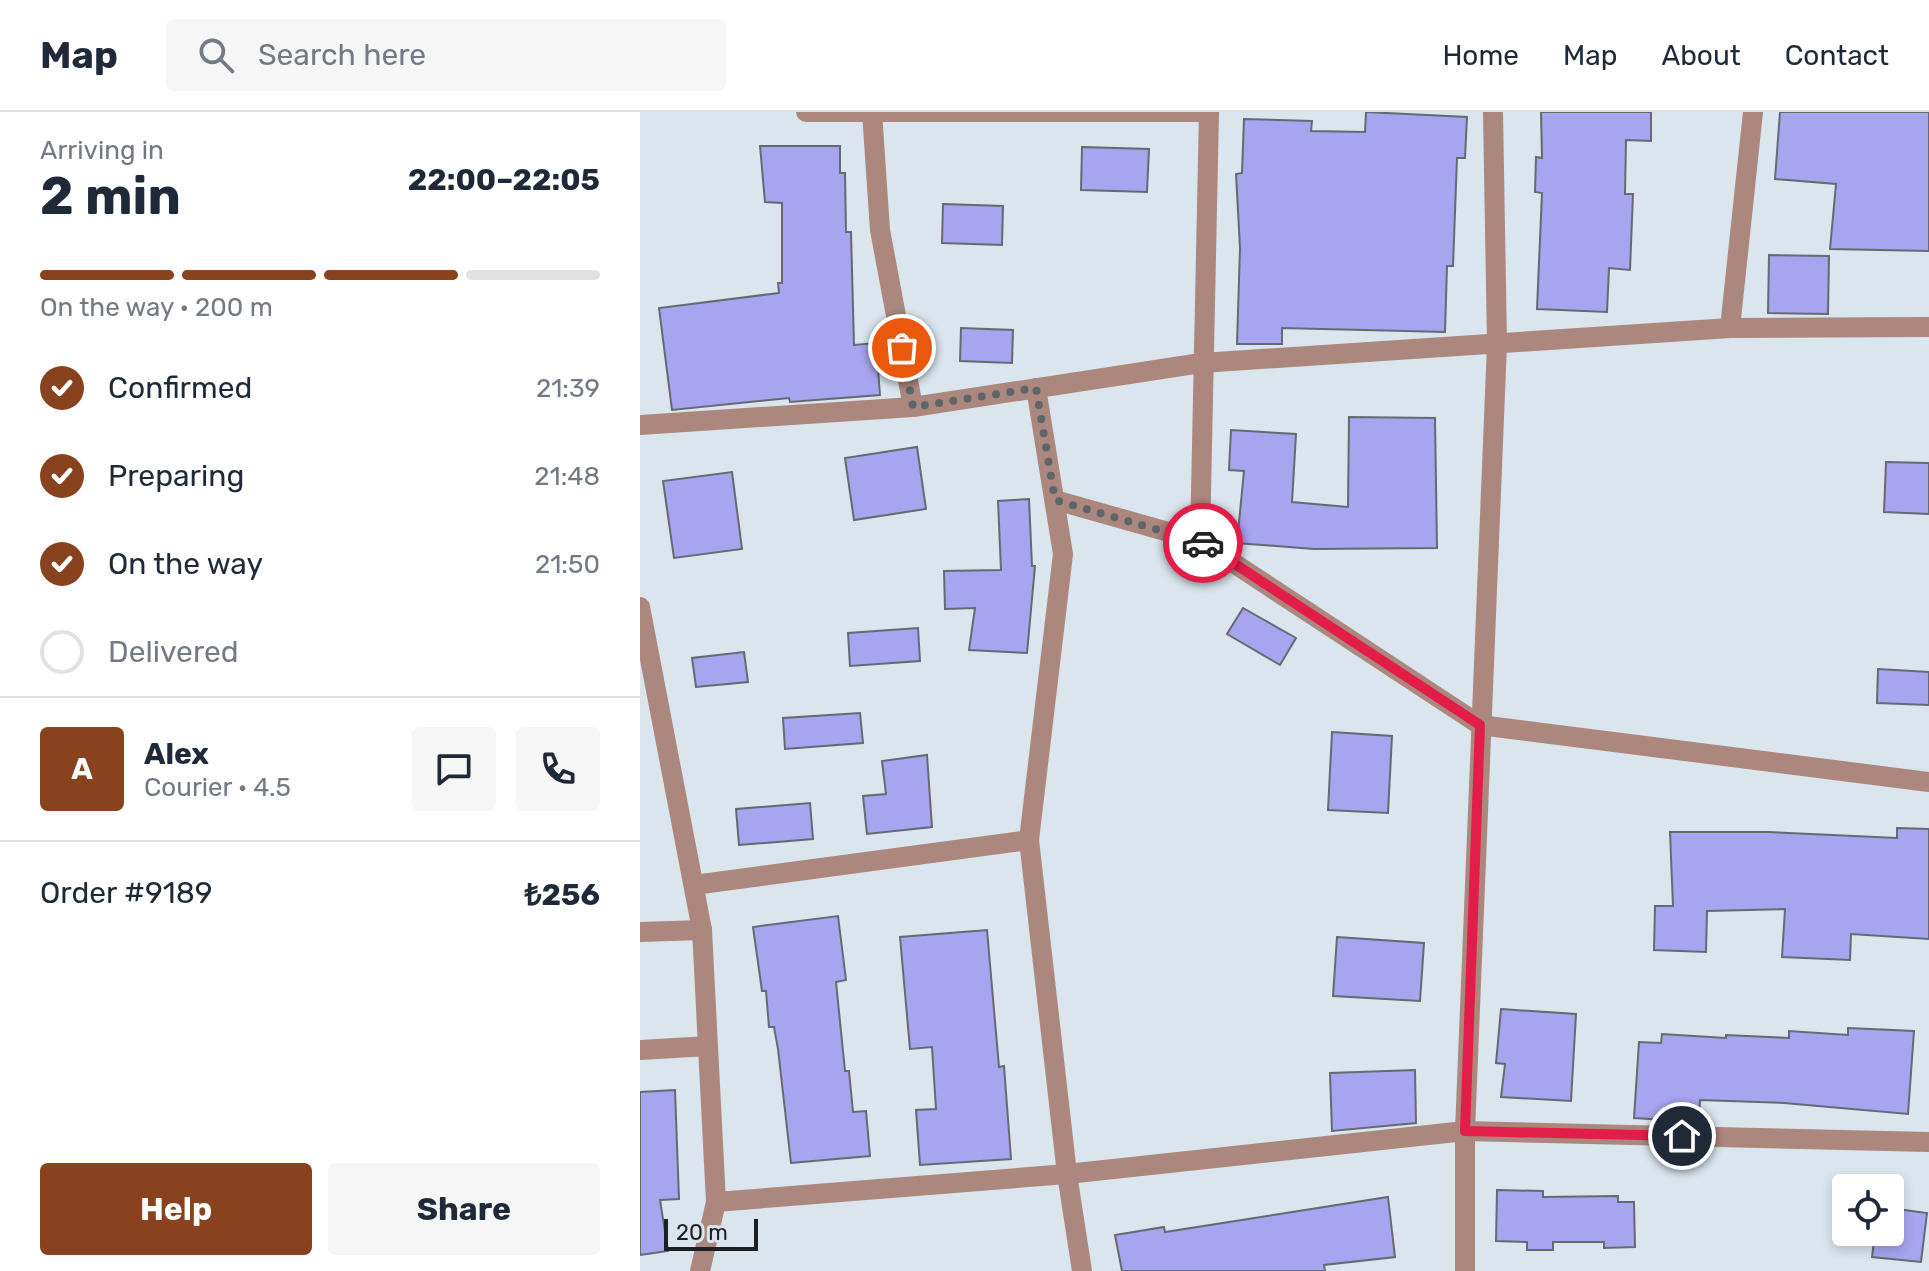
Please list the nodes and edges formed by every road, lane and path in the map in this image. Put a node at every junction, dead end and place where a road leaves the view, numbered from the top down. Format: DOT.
graph roads {
  1 [pos="806,112"];
  2 [pos="1209,112"];
  3 [pos="1493,112"];
  4 [pos="1753,112"];
  5 [pos="872,113"];
  6 [pos="1929,327"];
  7 [pos="1730,328"];
  8 [pos="1497,344"];
  9 [pos="1201,363"];
  10 [pos="1036,388"];
  11 [pos="913,407"];
  12 [pos="640,425"];
  13 [pos="1055,500"];
  14 [pos="1200,541"];
  15 [pos="640,607"];
  16 [pos="1480,725"];
  17 [pos="1929,782"];
  18 [pos="1029,840"];
  19 [pos="694,885"];
  20 [pos="702,930"];
  21 [pos="640,932"];
  22 [pos="708,1046"];
  23 [pos="640,1050"];
  24 [pos="1465,1131"];
  25 [pos="1929,1142"];
  26 [pos="1067,1174"];
  27 [pos="716,1202"];
  28 [pos="700,1271"];
  29 [pos="1082,1271"];
  30 [pos="1465,1271"];
  1 -- 5 [label="street"];
  2 -- 5 [label="street"];
  2 -- 9 [label="street"];
  3 -- 8 [label="street"];
  4 -- 7 [label="street"];
  5 -- 11 [label="street"];
  6 -- 7 [label="street"];
  7 -- 8 [label="street"];
  8 -- 9 [label="street"];
  8 -- 16 [label="street"];
  9 -- 10 [label="street"];
  9 -- 14 [label="street"];
  10 -- 11 [label="street"];
  10 -- 13 [label="street"];
  11 -- 12 [label="street"];
  13 -- 14 [label="street"];
  13 -- 18 [label="street"];
  14 -- 16 [label="street"];
  15 -- 19 [label="street"];
  16 -- 17 [label="street"];
  16 -- 24 [label="street"];
  18 -- 19 [label="street"];
  18 -- 26 [label="street"];
  19 -- 20 [label="street"];
  20 -- 21 [label="street"];
  20 -- 22 [label="street"];
  22 -- 23 [label="street"];
  22 -- 27 [label="street"];
  24 -- 25 [label="street"];
  24 -- 26 [label="street"];
  24 -- 30 [label="street"];
  26 -- 27 [label="street"];
  26 -- 29 [label="street"];
  27 -- 28 [label="street"];
}
